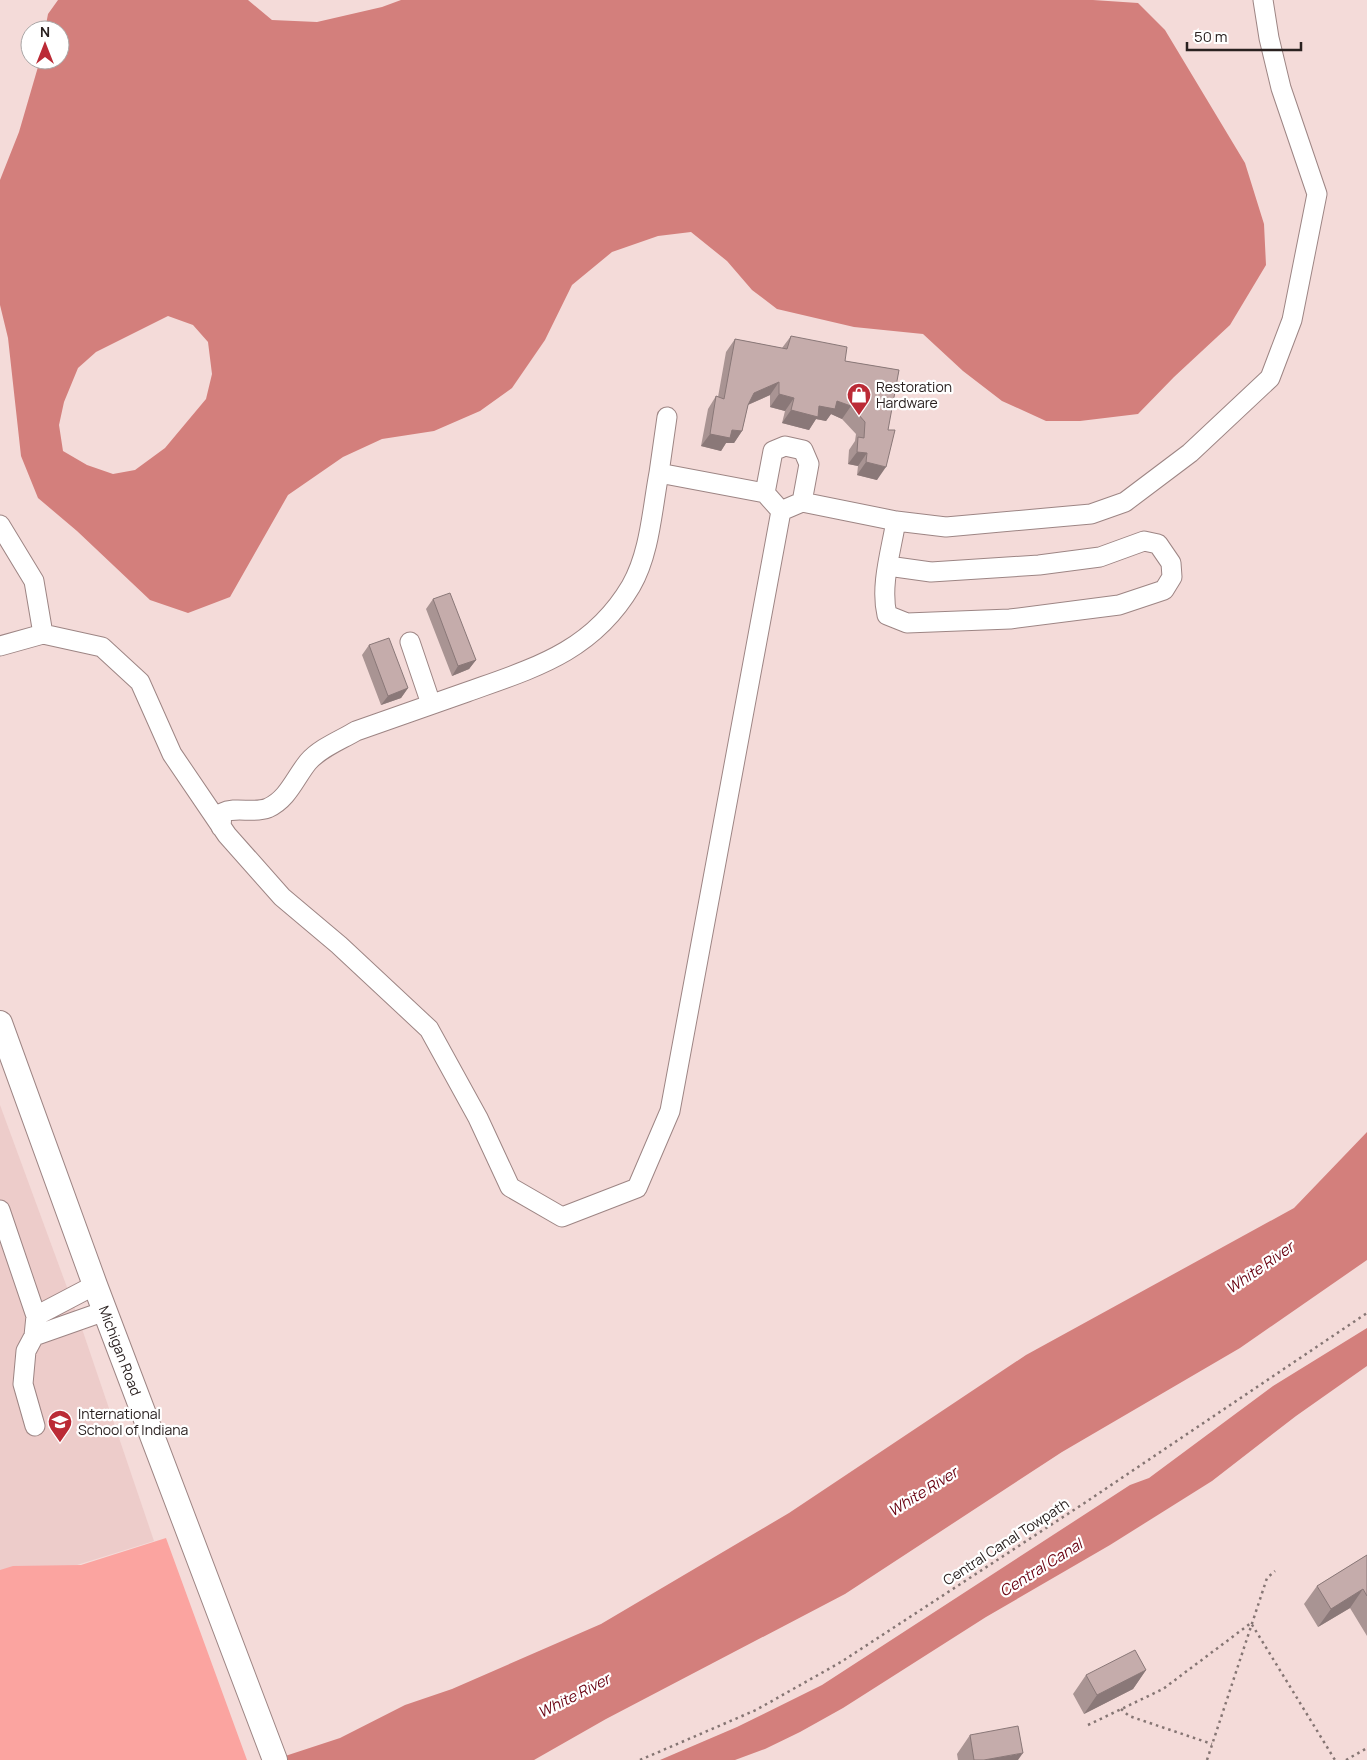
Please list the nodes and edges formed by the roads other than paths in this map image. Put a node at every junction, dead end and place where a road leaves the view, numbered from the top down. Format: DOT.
graph roads {
  1 [pos="1263,0"];
  2 [pos="667,417"];
  3 [pos="659,473"];
  4 [pos="765,493"];
  5 [pos="802,502"];
  6 [pos="781,511"];
  7 [pos="896,522"];
  8 [pos="0,525"];
  9 [pos="888,566"];
  10 [pos="43,634"];
  11 [pos="410,642"];
  12 [pos="0,646"];
  13 [pos="431,704"];
  14 [pos="225,818"];
  15 [pos="0,1023"];
  16 [pos="0,1210"];
  17 [pos="95,1285"];
  18 [pos="105,1311"];
  19 [pos="36,1316"];
  20 [pos="34,1336"];
  21 [pos="35,1426"];
  22 [pos="275,1760"];
  1 -- 7 [label="lane"];
  2 -- 3 [label="lane"];
  3 -- 4 [label="lane"];
  3 -- 13 [label="lane"];
  4 -- 5 [label="lane"];
  4 -- 6 [label="lane"];
  5 -- 6 [label="lane"];
  5 -- 7 [label="lane"];
  6 -- 14 [label="lane"];
  7 -- 9 [label="lane"];
  8 -- 10 [label="lane"];
  9 -- 9 [label="lane"];
  10 -- 12 [label="lane"];
  10 -- 14 [label="lane"];
  11 -- 13 [label="lane"];
  13 -- 14 [label="lane"];
  15 -- 17 [label="main road, Michigan Road"];
  16 -- 19 [label="lane"];
  17 -- 18 [label="main road, Michigan Road"];
  17 -- 19 [label="lane"];
  18 -- 20 [label="lane"];
  18 -- 22 [label="main road, Michigan Road"];
  19 -- 20 [label="lane"];
  20 -- 21 [label="lane"];
}
